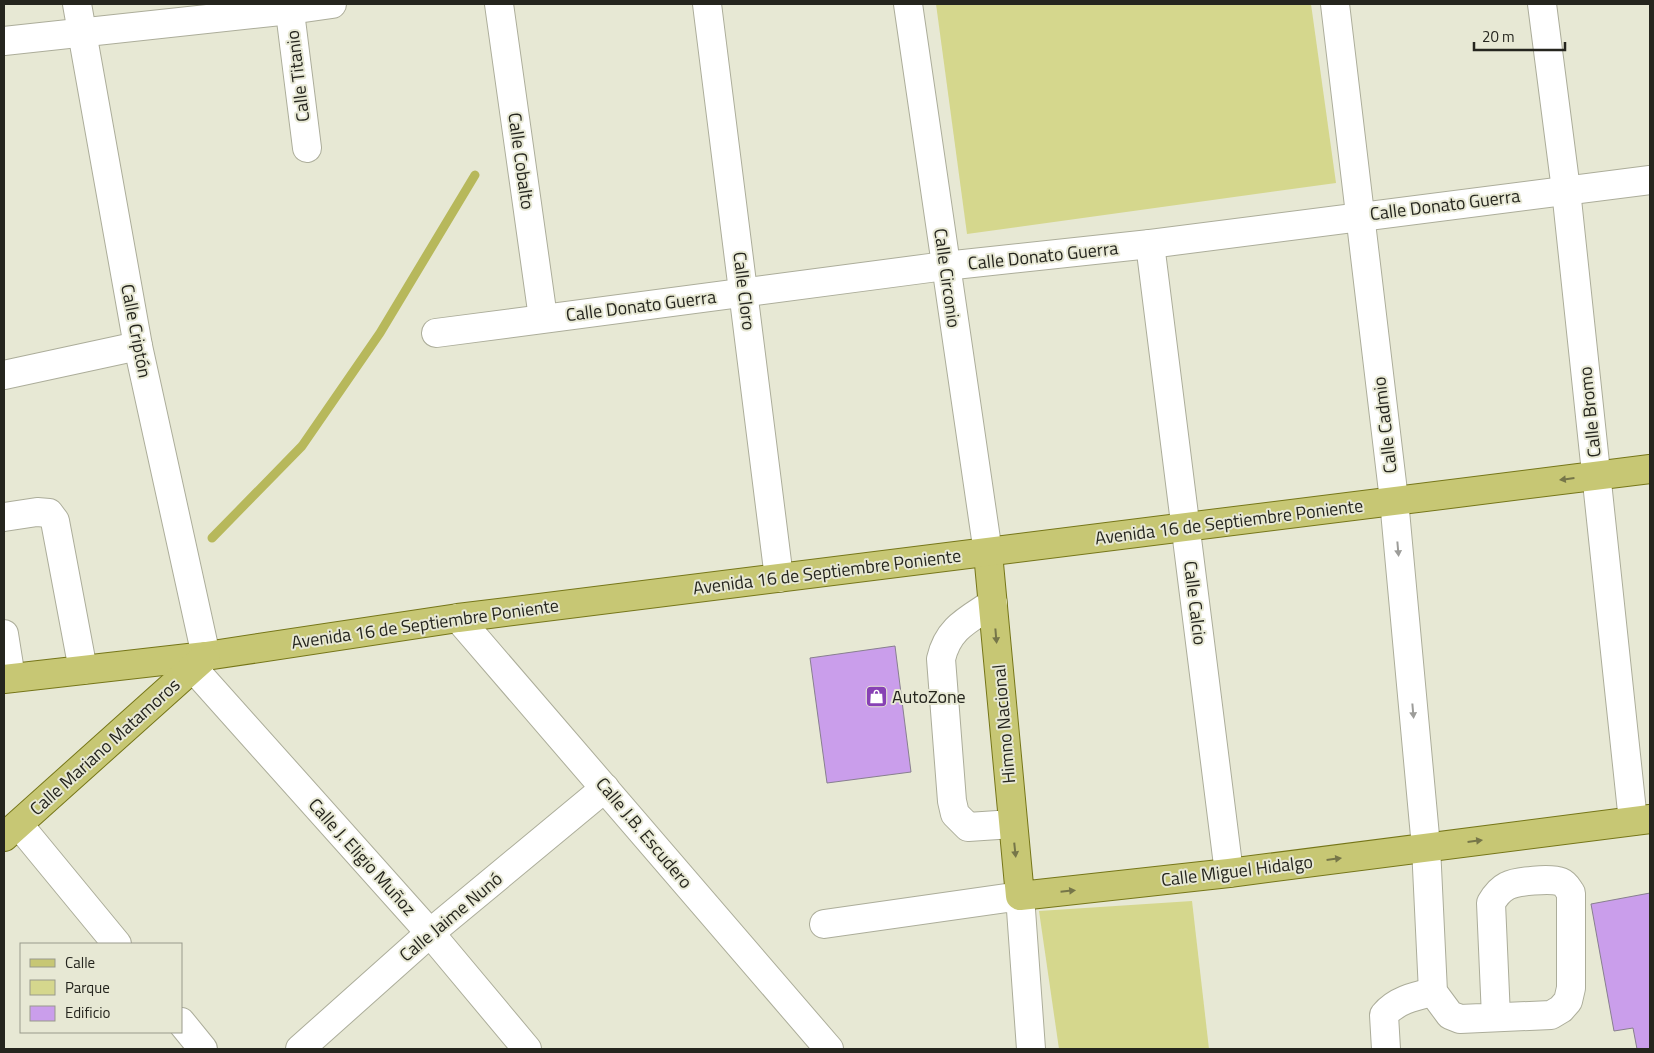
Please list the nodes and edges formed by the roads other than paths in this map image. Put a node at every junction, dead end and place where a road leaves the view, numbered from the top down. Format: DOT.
graph roads {
  1 [pos="77,4"];
  2 [pos="332,4"];
  3 [pos="500,4"];
  4 [pos="707,4"];
  5 [pos="908,4"];
  6 [pos="1335,4"];
  7 [pos="1542,4"];
  8 [pos="290,7"];
  9 [pos="81,33"];
  10 [pos="4,41"];
  11 [pos="307,148"];
  12 [pos="1650,180"];
  13 [pos="1566,190"];
  14 [pos="1360,216"];
  15 [pos="1150,244"];
  16 [pos="945,266"];
  17 [pos="744,294"];
  18 [pos="543,318"];
  19 [pos="436,333"];
  20 [pos="138,346"];
  21 [pos="4,375"];
  22 [pos="1650,469"];
  23 [pos="1597,475"];
  24 [pos="1394,500"];
  25 [pos="4,517"];
  26 [pos="1186,527"];
  27 [pos="988,553"];
  28 [pos="779,578"];
  29 [pos="993,603"];
  30 [pos="458,618"];
  31 [pos="4,634"];
  32 [pos="200,662"];
  33 [pos="83,670"];
  34 [pos="7,679"];
  35 [pos="605,788"];
  36 [pos="1642,820"];
  37 [pos="1013,824"];
  38 [pos="11,831"];
  39 [pos="1426,847"];
  40 [pos="1229,873"];
  41 [pos="1020,896"];
  42 [pos="824,924"];
  43 [pos="430,933"];
  44 [pos="116,943"];
  45 [pos="1433,992"];
  46 [pos="1496,1017"];
  47 [pos="182,1023"];
  48 [pos="818,1046"];
  49 [pos="204,1049"];
  50 [pos="300,1049"];
  51 [pos="527,1049"];
  52 [pos="1031,1049"];
  53 [pos="1386,1049"];
  1 -- 9 [label="street, Calle Criptón"];
  2 -- 8 [label="street"];
  3 -- 18 [label="street, Calle Cobalto"];
  4 -- 17 [label="street, Calle Cloro"];
  5 -- 16 [label="street, Calle Circonio"];
  6 -- 14 [label="street, Calle Cadmio"];
  7 -- 13 [label="street, Calle Bromo"];
  8 -- 9 [label="street"];
  8 -- 11 [label="street, Calle Titanio"];
  9 -- 10 [label="street"];
  9 -- 20 [label="street, Calle Criptón"];
  12 -- 13 [label="street, Calle Donato Guerra"];
  13 -- 14 [label="street, Calle Donato Guerra"];
  13 -- 23 [label="street, Calle Bromo"];
  14 -- 15 [label="street, Calle Donato Guerra"];
  14 -- 24 [label="street, Calle Cadmio"];
  15 -- 16 [label="street, Calle Donato Guerra"];
  15 -- 26 [label="street, Calle Calcio"];
  16 -- 17 [label="street, Calle Donato Guerra"];
  16 -- 27 [label="street, Calle Circonio"];
  17 -- 18 [label="street, Calle Donato Guerra"];
  17 -- 28 [label="street, Calle Cloro"];
  18 -- 19 [label="street, Calle Donato Guerra"];
  20 -- 21 [label="street"];
  20 -- 32 [label="street, Calle Criptón"];
  22 -- 23 [label="main road, Avenida 16 de Septiembre Poniente"];
  23 -- 24 [label="main road, Avenida 16 de Septiembre Poniente, one-way"];
  23 -- 36 [label="street, Calle Bromo"];
  24 -- 26 [label="main road, Avenida 16 de Septiembre Poniente"];
  24 -- 39 [label="street, Calle Cadmio, one-way"];
  25 -- 33 [label="street"];
  26 -- 27 [label="main road, Avenida 16 de Septiembre Poniente"];
  26 -- 40 [label="street, Calle Calcio"];
  27 -- 28 [label="main road, Avenida 16 de Septiembre Poniente"];
  27 -- 29 [label="main road, Himno Nacional"];
  28 -- 30 [label="main road, Avenida 16 de Septiembre Poniente"];
  29 -- 37 [label="main road, Himno Nacional, one-way"];
  29 -- 37 [label="street"];
  30 -- 32 [label="main road, Avenida 16 de Septiembre Poniente"];
  30 -- 35 [label="street, Calle J.B. Escudero"];
  31 -- 34 [label="street"];
  32 -- 33 [label="main road, Avenida 16 de Septiembre Poniente"];
  32 -- 38 [label="main road, Calle Mariano Matamoros"];
  32 -- 43 [label="street, Calle J. Eligio Muñoz"];
  33 -- 34 [label="main road, Avenida 16 de Septiembre Poniente"];
  35 -- 43 [label="street, Calle Jaime Nunó"];
  35 -- 48 [label="street, Calle J.B. Escudero"];
  39 -- 36 [label="main road, Calle Miguel Hidalgo, one-way"];
  37 -- 41 [label="main road, Himno Nacional, one-way"];
  38 -- 44 [label="street"];
  40 -- 39 [label="main road, Calle Miguel Hidalgo, one-way"];
  39 -- 45 [label="street, Calle Cadmio"];
  41 -- 40 [label="main road, Calle Miguel Hidalgo, one-way"];
  41 -- 42 [label="street, Calle Miguel Hidalgo"];
  41 -- 52 [label="street"];
  43 -- 50 [label="street, Calle Jaime Nunó"];
  43 -- 51 [label="street, Calle J. Eligio Muñoz"];
  45 -- 46 [label="street"];
  45 -- 53 [label="street"];
  46 -- 46 [label="street"];
  47 -- 49 [label="street"];
}
